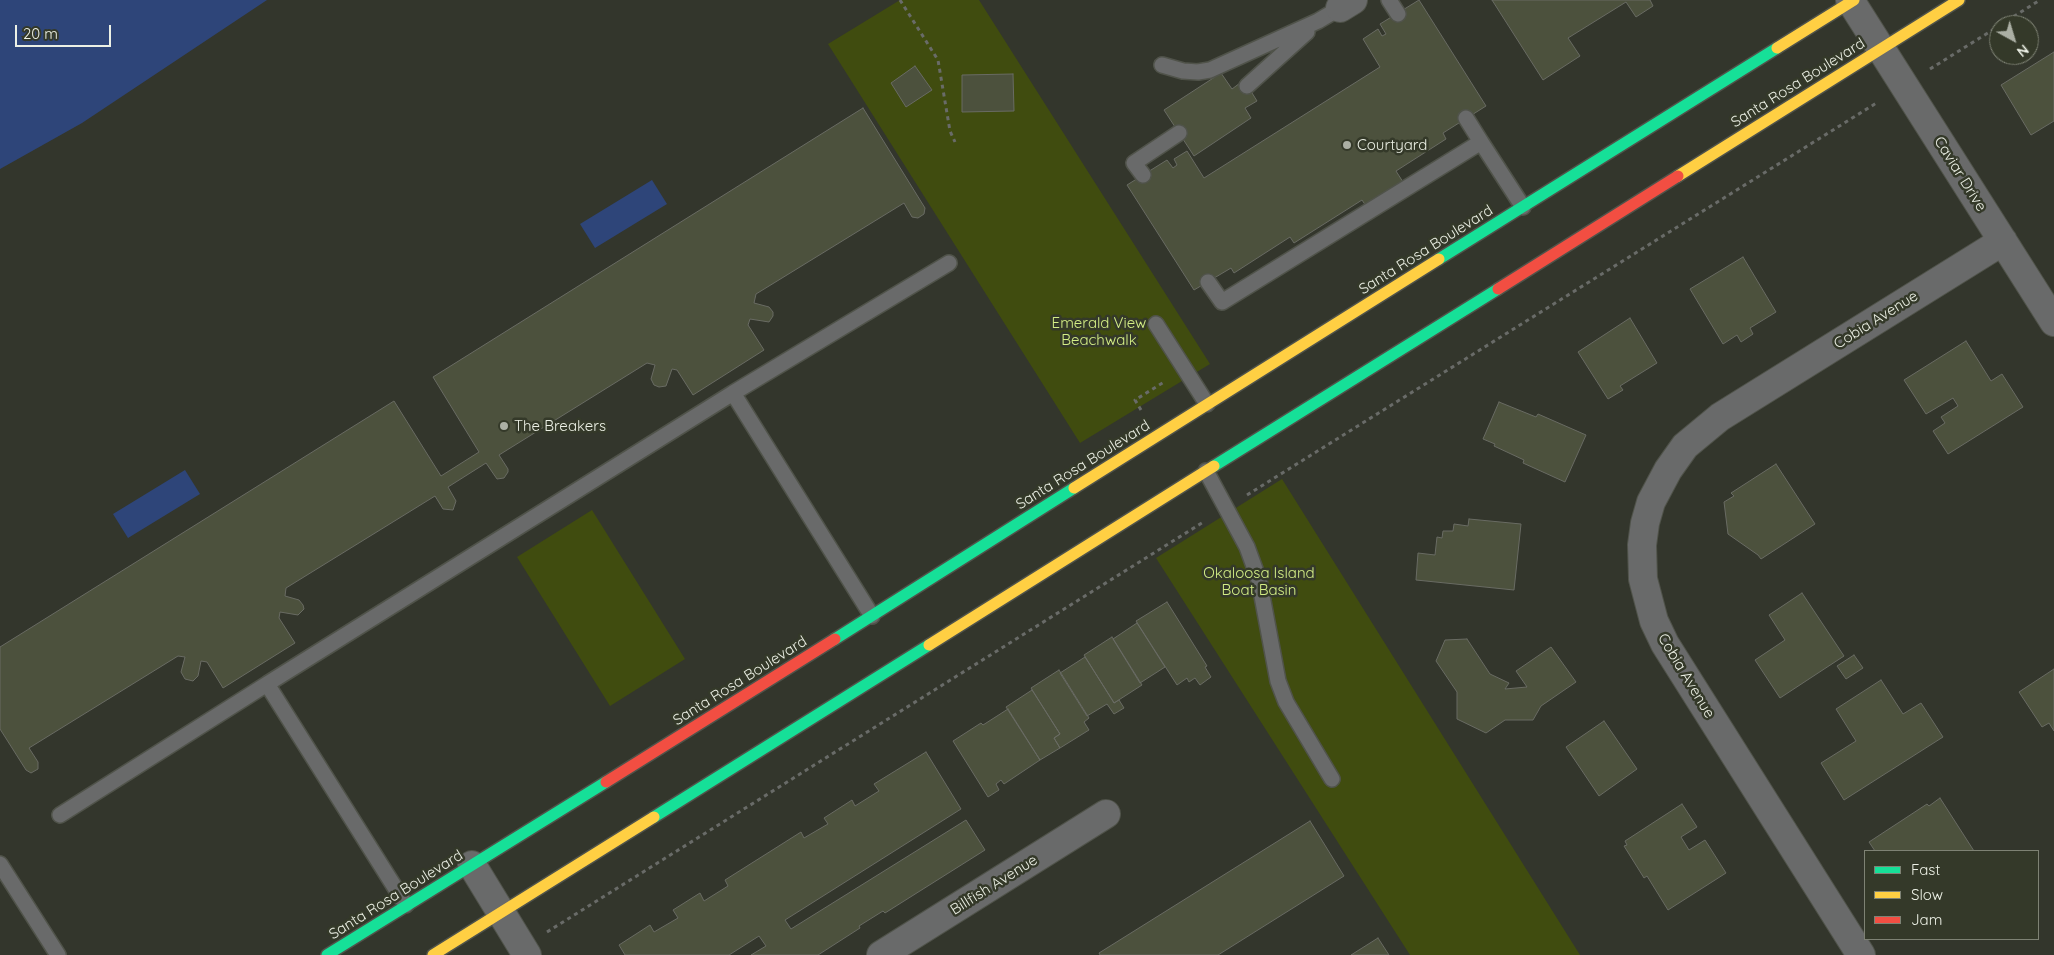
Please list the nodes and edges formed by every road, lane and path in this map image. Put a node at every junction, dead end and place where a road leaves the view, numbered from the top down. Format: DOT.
graph roads {
  1 [pos="900,0"];
  2 [pos="1389,0"];
  3 [pos="1852,0"];
  4 [pos="1959,0"];
  5 [pos="2040,0"];
  6 [pos="1337,10"];
  7 [pos="1398,14"];
  8 [pos="2016,15"];
  9 [pos="1989,32"];
  10 [pos="1881,48"];
  11 [pos="1162,65"];
  12 [pos="1904,85"];
  13 [pos="1247,86"];
  14 [pos="1466,118"];
  15 [pos="1179,133"];
  16 [pos="955,142"];
  17 [pos="1481,142"];
  18 [pos="1142,175"];
  19 [pos="1523,207"];
  20 [pos="2003,241"];
  21 [pos="950,263"];
  22 [pos="1208,282"];
  23 [pos="2054,322"];
  24 [pos="1156,324"];
  25 [pos="732,393"];
  26 [pos="1206,404"];
  27 [pos="1206,471"];
  28 [pos="1226,508"];
  29 [pos="872,616"];
  30 [pos="267,684"];
  31 [pos="1332,778"];
  32 [pos="1106,814"];
  33 [pos="60,815"];
  34 [pos="0,864"];
  35 [pos="472,865"];
  36 [pos="406,905"];
  37 [pos="500,913"];
  38 [pos="524,951"];
  39 [pos="58,955"];
  40 [pos="327,955"];
  41 [pos="433,955"];
  42 [pos="881,955"];
  43 [pos="1861,955"];
  1 -- 16 [label="path"];
  2 -- 7 [label="lane"];
  3 -- 10 [label="street, Caviar Drive"];
  3 -- 19 [label="street, Santa Rosa Boulevard"];
  4 -- 10 [label="street, Santa Rosa Boulevard"];
  5 -- 8 [label="path"];
  6 -- 11 [label="lane"];
  6 -- 13 [label="lane"];
  9 -- 12 [label="path"];
  10 -- 12 [label="street, Caviar Drive"];
  10 -- 27 [label="street, Santa Rosa Boulevard"];
  12 -- 20 [label="street, Caviar Drive"];
  12 -- 28 [label="path"];
  14 -- 17 [label="lane"];
  15 -- 18 [label="lane"];
  17 -- 19 [label="lane"];
  17 -- 22 [label="lane"];
  19 -- 26 [label="street, Santa Rosa Boulevard"];
  20 -- 23 [label="street, Caviar Drive"];
  20 -- 43 [label="street, Cobia Avenue"];
  21 -- 25 [label="lane"];
  24 -- 26 [label="lane"];
  25 -- 29 [label="lane"];
  25 -- 30 [label="lane"];
  26 -- 29 [label="street, Santa Rosa Boulevard"];
  27 -- 28 [label="lane"];
  27 -- 37 [label="street, Santa Rosa Boulevard"];
  28 -- 31 [label="lane"];
  28 -- 38 [label="path"];
  29 -- 35 [label="street, Santa Rosa Boulevard"];
  30 -- 33 [label="lane"];
  30 -- 36 [label="lane"];
  32 -- 42 [label="street, Billfish Avenue"];
  34 -- 39 [label="lane"];
  35 -- 36 [label="street, Santa Rosa Boulevard"];
  35 -- 37 [label="street"];
  36 -- 40 [label="street, Santa Rosa Boulevard"];
  37 -- 38 [label="street"];
  37 -- 41 [label="street, Santa Rosa Boulevard"];
}
